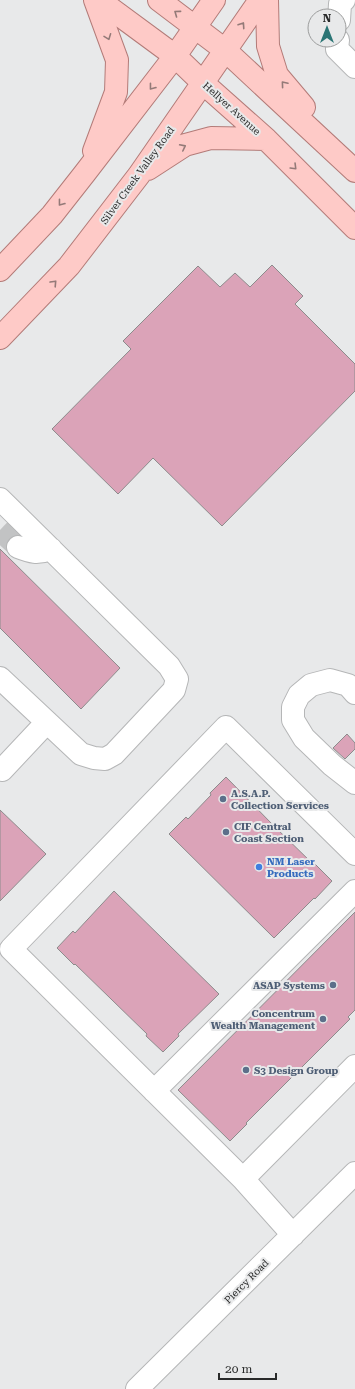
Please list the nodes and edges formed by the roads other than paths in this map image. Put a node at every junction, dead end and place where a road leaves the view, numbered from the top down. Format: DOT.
graph roads {
  1 [pos="95,0"];
  2 [pos="99,0"];
  3 [pos="159,0"];
  4 [pos="214,0"];
  5 [pos="260,0"];
  6 [pos="267,0"];
  7 [pos="196,26"];
  8 [pos="337,48"];
  9 [pos="225,50"];
  10 [pos="175,56"];
  11 [pos="355,67"];
  12 [pos="203,83"];
  13 [pos="266,139"];
  14 [pos="355,167"];
  15 [pos="355,171"];
  16 [pos="85,173"];
  17 [pos="139,175"];
  18 [pos="355,228"];
  19 [pos="0,270"];
  20 [pos="0,338"];
  21 [pos="0,499"];
  22 [pos="18,547"];
  23 [pos="51,549"];
  24 [pos="0,678"];
  25 [pos="355,693"];
  26 [pos="47,722"];
  27 [pos="2,770"];
  28 [pos="355,783"];
  29 [pos="355,854"];
  30 [pos="355,891"];
  31 [pos="355,1066"];
  32 [pos="154,1091"];
  33 [pos="355,1173"];
  34 [pos="243,1179"];
  35 [pos="293,1235"];
  36 [pos="137,1389"];
  1 -- 16 [label="main road, one-way"];
  2 -- 10 [label="main road, Hellyer Avenue"];
  7 -- 3 [label="main road, one-way"];
  4 -- 7 [label="main road"];
  9 -- 5 [label="main road, Silver Creek Valley Road, one-way"];
  14 -- 6 [label="main road, one-way"];
  7 -- 9 [label="main road"];
  7 -- 10 [label="main road"];
  8 -- 11 [label="street"];
  9 -- 12 [label="main road, Silver Creek Valley Road"];
  9 -- 15 [label="main road"];
  10 -- 12 [label="main road, Hellyer Avenue"];
  10 -- 16 [label="main road, one-way"];
  12 -- 13 [label="main road, Hellyer Avenue"];
  12 -- 17 [label="main road, Silver Creek Valley Road"];
  17 -- 13 [label="main road, one-way"];
  13 -- 18 [label="main road, Hellyer Avenue, one-way"];
  16 -- 19 [label="main road, one-way"];
  20 -- 17 [label="main road, Silver Creek Valley Road, one-way"];
  21 -- 23 [label="street"];
  22 -- 23 [label="street"];
  23 -- 26 [label="street"];
  24 -- 26 [label="street"];
  25 -- 28 [label="street"];
  26 -- 27 [label="street"];
  29 -- 32 [label="street"];
  30 -- 32 [label="street"];
  31 -- 34 [label="street"];
  32 -- 34 [label="street"];
  33 -- 35 [label="street, Piercy Road"];
  34 -- 35 [label="street"];
  35 -- 36 [label="street, Piercy Road"];
}
